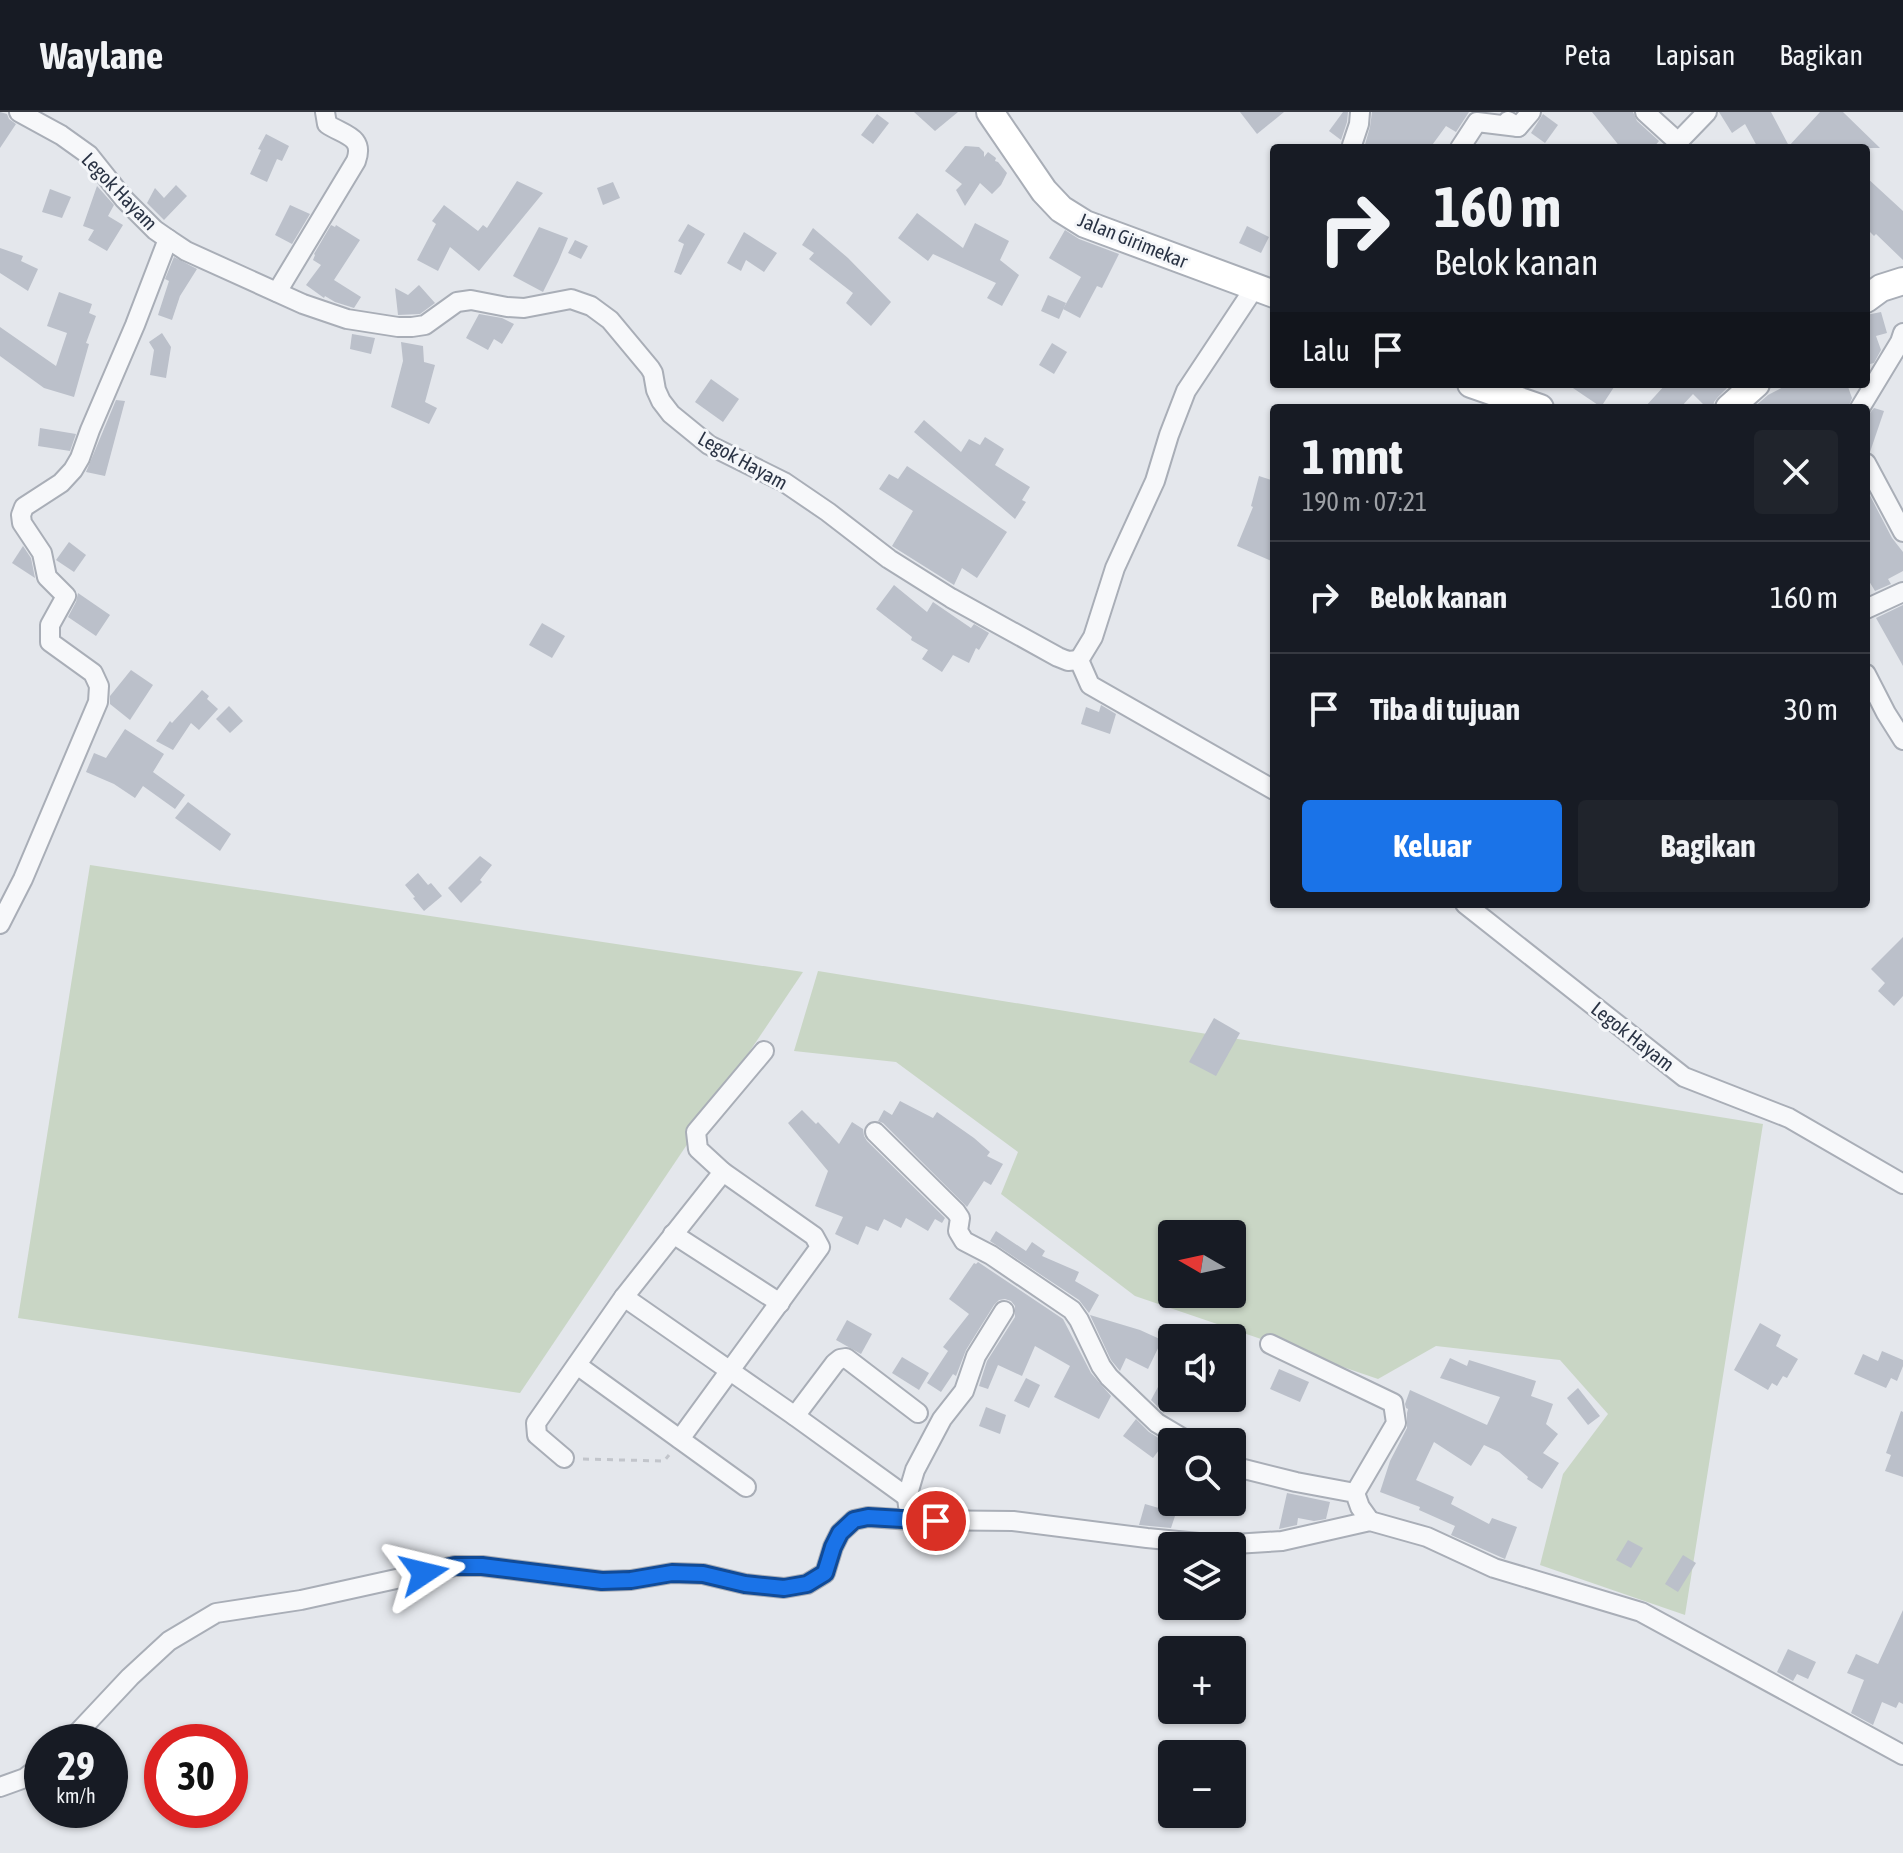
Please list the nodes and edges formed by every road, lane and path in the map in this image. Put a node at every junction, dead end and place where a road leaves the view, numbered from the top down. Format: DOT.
graph roads {
  1 [pos="19,112"];
  2 [pos="325,112"];
  3 [pos="990,112"];
  4 [pos="1360,112"];
  5 [pos="1492,112"];
  6 [pos="1531,112"];
  7 [pos="1645,112"];
  8 [pos="1707,112"];
  9 [pos="1518,127"];
  10 [pos="1352,144"];
  11 [pos="1463,144"];
  12 [pos="1680,144"];
  13 [pos="1682,144"];
  14 [pos="168,239"];
  15 [pos="1903,281"];
  16 [pos="1264,291"];
  17 [pos="277,292"];
  18 [pos="1870,296"];
  19 [pos="1903,333"];
  20 [pos="1482,388"];
  21 [pos="1752,388"];
  22 [pos="1528,404"];
  23 [pos="1734,404"];
  24 [pos="1862,404"];
  25 [pos="1870,470"];
  26 [pos="1903,532"];
  27 [pos="1903,592"];
  28 [pos="1870,607"];
  29 [pos="1079,660"];
  30 [pos="1870,682"];
  31 [pos="1903,740"];
  32 [pos="1270,788"];
  33 [pos="1470,908"];
  34 [pos="0,924"];
  35 [pos="764,1051"];
  36 [pos="875,1132"];
  37 [pos="723,1172"];
  38 [pos="1903,1184"];
  39 [pos="673,1234"];
  40 [pos="624,1297"];
  41 [pos="780,1303"];
  42 [pos="1004,1311"];
  43 [pos="1270,1344"];
  44 [pos="577,1365"];
  45 [pos="730,1372"];
  46 [pos="918,1413"];
  47 [pos="795,1416"];
  48 [pos="1165,1428"];
  49 [pos="680,1439"];
  50 [pos="564,1458"];
  51 [pos="664,1461"];
  52 [pos="1246,1470"];
  53 [pos="746,1487"];
  54 [pos="1355,1493"];
  55 [pos="907,1497"];
  56 [pos="911,1520"];
  57 [pos="1370,1521"];
  58 [pos="86,1724"];
  59 [pos="1903,1755"];
  60 [pos="24,1778"];
  61 [pos="0,1787"];
  1 -- 14 [label="street, Legok Hayam"];
  2 -- 17 [label="street"];
  3 -- 16 [label="street, Jalan Girimekar"];
  4 -- 10 [label="street"];
  5 -- 9 [label="street"];
  6 -- 9 [label="street"];
  7 -- 12 [label="street"];
  8 -- 13 [label="street"];
  9 -- 11 [label="street"];
  14 -- 17 [label="street, Legok Hayam"];
  14 -- 34 [label="street"];
  15 -- 18 [label="street"];
  16 -- 29 [label="street"];
  17 -- 29 [label="street, Legok Hayam"];
  19 -- 24 [label="street"];
  20 -- 22 [label="street"];
  21 -- 23 [label="street"];
  25 -- 26 [label="street"];
  27 -- 28 [label="street"];
  29 -- 32 [label="street"];
  30 -- 31 [label="street"];
  33 -- 38 [label="street, Legok Hayam"];
  35 -- 37 [label="street"];
  36 -- 48 [label="street"];
  37 -- 39 [label="street"];
  37 -- 41 [label="street"];
  39 -- 40 [label="street"];
  39 -- 41 [label="street"];
  40 -- 44 [label="street"];
  40 -- 45 [label="street"];
  41 -- 45 [label="street"];
  42 -- 55 [label="street"];
  43 -- 54 [label="street"];
  44 -- 49 [label="street"];
  44 -- 50 [label="street"];
  45 -- 47 [label="street"];
  45 -- 49 [label="street"];
  46 -- 47 [label="street"];
  47 -- 55 [label="street"];
  49 -- 53 [label="street"];
  50 -- 51 [label="path"];
  52 -- 54 [label="street"];
  54 -- 57 [label="street"];
  55 -- 56 [label="street"];
  56 -- 57 [label="street"];
  56 -- 58 [label="street"];
  57 -- 59 [label="street"];
  60 -- 61 [label="street"];
}
